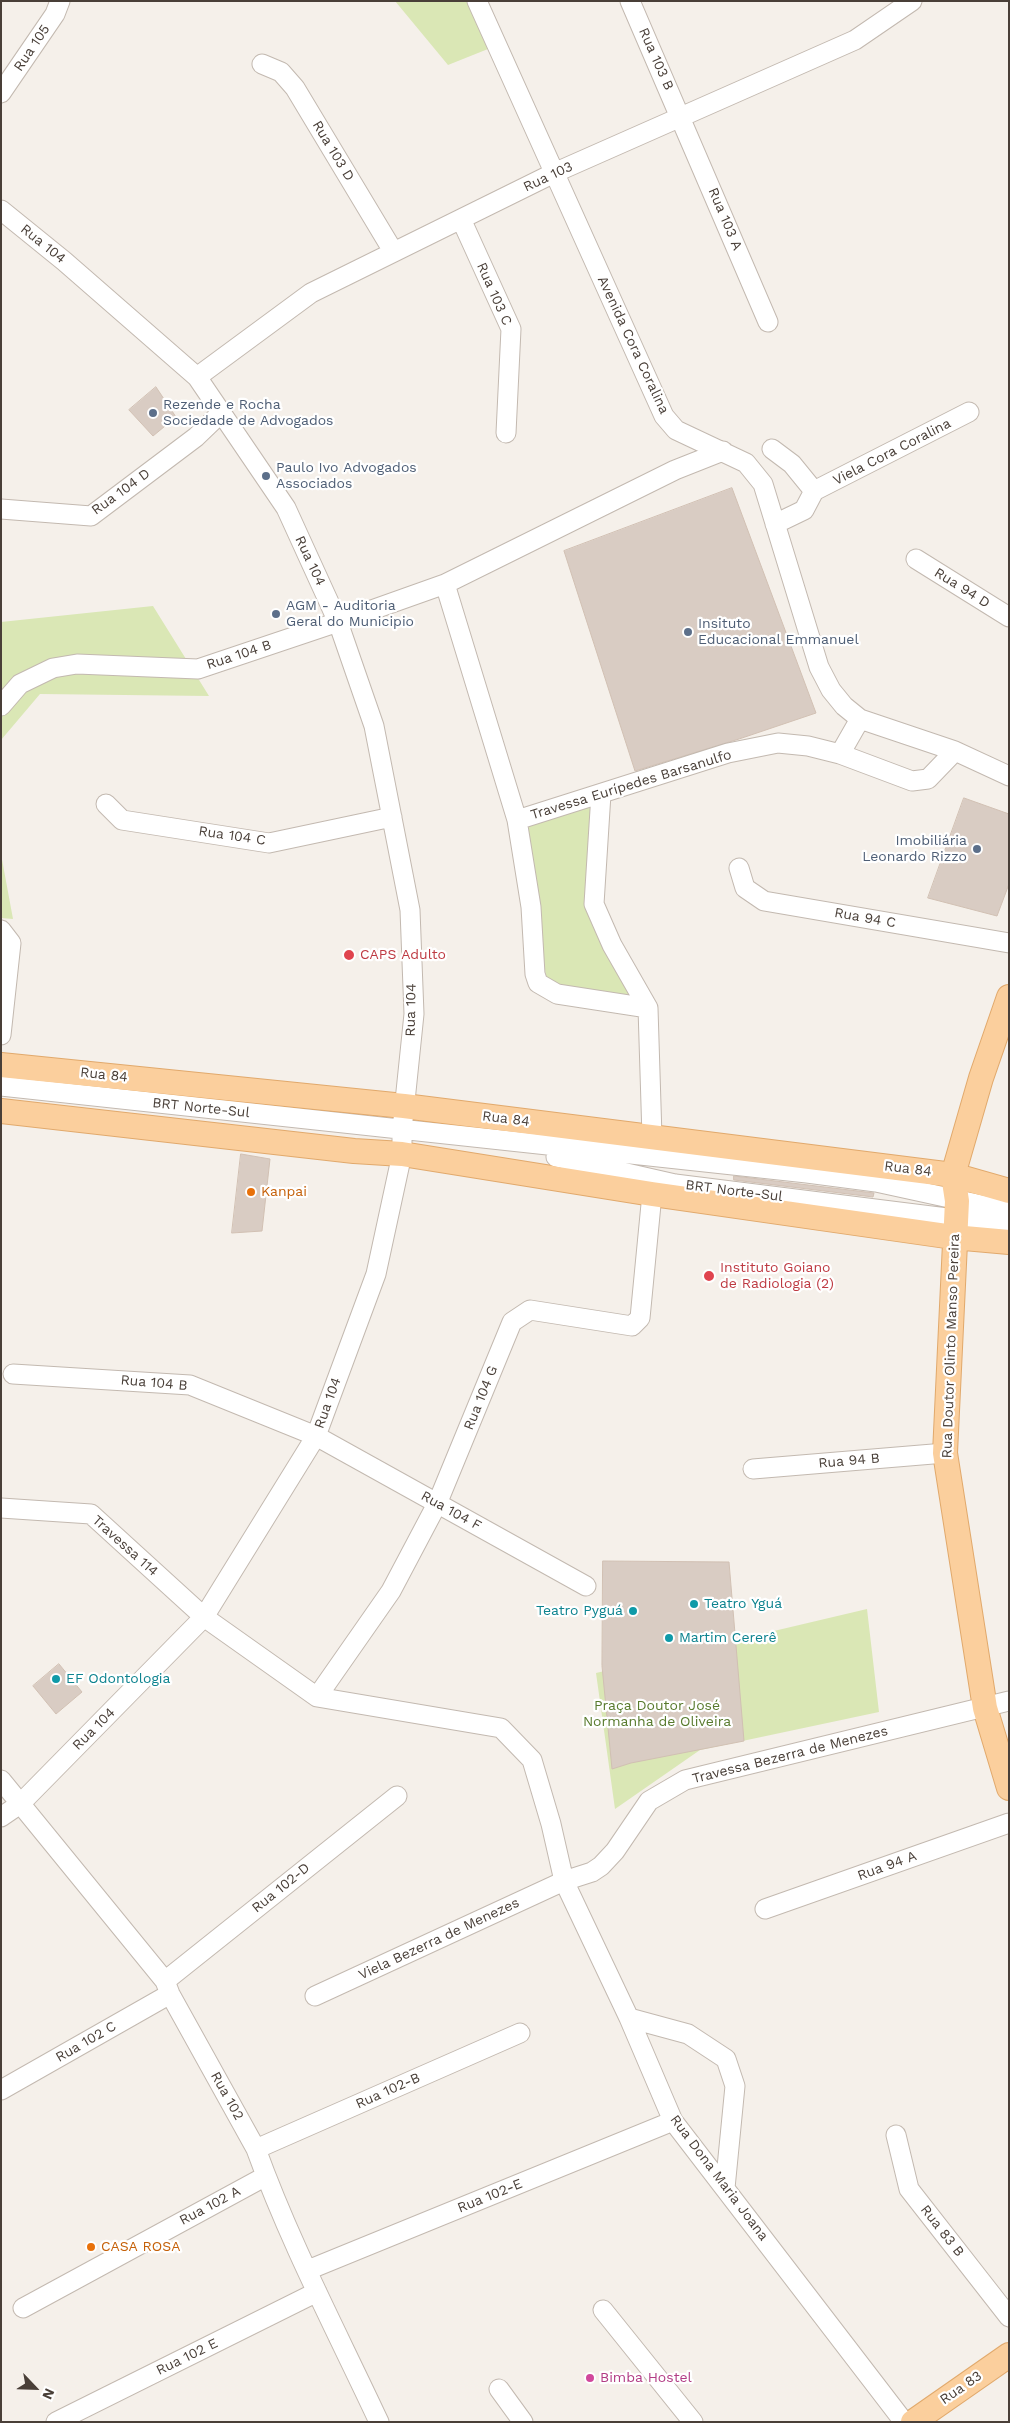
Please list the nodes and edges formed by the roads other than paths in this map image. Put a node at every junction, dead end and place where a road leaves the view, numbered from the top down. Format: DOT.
graph roads {
  1 [pos="60,1"];
  2 [pos="477,1"];
  3 [pos="630,1"];
  4 [pos="912,1"];
  5 [pos="262,64"];
  6 [pos="1,93"];
  7 [pos="681,116"];
  8 [pos="554,173"];
  9 [pos="1,210"];
  10 [pos="461,219"];
  11 [pos="393,251"];
  12 [pos="768,322"];
  13 [pos="197,377"];
  14 [pos="969,412"];
  15 [pos="221,413"];
  16 [pos="506,432"];
  17 [pos="772,450"];
  18 [pos="723,451"];
  19 [pos="814,491"];
  20 [pos="1,509"];
  21 [pos="775,524"];
  22 [pos="916,559"];
  23 [pos="445,584"];
  24 [pos="1009,617"];
  25 [pos="338,622"];
  26 [pos="1,706"];
  27 [pos="860,719"];
  28 [pos="955,751"];
  29 [pos="840,754"];
  30 [pos="1009,776"];
  31 [pos="601,794"];
  32 [pos="106,804"];
  33 [pos="392,817"];
  34 [pos="517,820"];
  35 [pos="739,868"];
  36 [pos="1,930"];
  37 [pos="1009,943"];
  38 [pos="1009,996"];
  39 [pos="648,1008"];
  40 [pos="1,1035"];
  41 [pos="1,1064"];
  42 [pos="1,1086"];
  43 [pos="404,1106"];
  44 [pos="1,1111"];
  45 [pos="402,1130"];
  46 [pos="463,1135"];
  47 [pos="652,1137"];
  48 [pos="402,1154"];
  49 [pos="953,1175"];
  50 [pos="1009,1191"];
  51 [pos="652,1194"];
  52 [pos="1009,1211"];
  53 [pos="955,1219"];
  54 [pos="1009,1223"];
  55 [pos="1009,1242"];
  56 [pos="13,1374"];
  57 [pos="316,1436"];
  58 [pos="945,1453"];
  59 [pos="753,1469"];
  60 [pos="437,1504"];
  61 [pos="1,1508"];
  62 [pos="586,1586"];
  63 [pos="204,1617"];
  64 [pos="316,1697"];
  65 [pos="1009,1701"];
  66 [pos="985,1708"];
  67 [pos="1,1780"];
  68 [pos="1009,1788"];
  69 [pos="397,1796"];
  70 [pos="20,1804"];
  71 [pos="1,1817"];
  72 [pos="1009,1823"];
  73 [pos="564,1881"];
  74 [pos="765,1909"];
  75 [pos="168,1988"];
  76 [pos="315,1996"];
  77 [pos="629,2018"];
  78 [pos="520,2033"];
  79 [pos="1,2090"];
  80 [pos="672,2121"];
  81 [pos="896,2135"];
  82 [pos="256,2149"];
  83 [pos="266,2176"];
  84 [pos="725,2188"];
  85 [pos="308,2270"];
  86 [pos="317,2292"];
  87 [pos="22,2308"];
  88 [pos="603,2310"];
  89 [pos="1009,2317"];
  90 [pos="1009,2355"];
  91 [pos="499,2390"];
  92 [pos="56,2422"];
  93 [pos="379,2422"];
  94 [pos="523,2422"];
  95 [pos="693,2422"];
  96 [pos="904,2422"];
  97 [pos="913,2422"];
  1 -- 6 [label="street, Rua 105"];
  2 -- 8 [label="street, Avenida Cora Coralina"];
  3 -- 7 [label="street, Rua 103 B"];
  4 -- 7 [label="street, Rua 103"];
  5 -- 11 [label="street, Rua 103 D"];
  7 -- 8 [label="street, Rua 103"];
  7 -- 12 [label="street, Rua 103 A"];
  8 -- 10 [label="street, Rua 103"];
  8 -- 18 [label="street, Avenida Cora Coralina"];
  9 -- 13 [label="street, Rua 104"];
  10 -- 11 [label="street, Rua 103"];
  10 -- 16 [label="street, Rua 103 C"];
  11 -- 13 [label="street, Rua 103"];
  13 -- 15 [label="street, Rua 104"];
  14 -- 19 [label="street, Viela Cora Coralina"];
  15 -- 20 [label="street, Rua 104 D"];
  15 -- 25 [label="street, Rua 104"];
  17 -- 19 [label="street"];
  18 -- 21 [label="street, Avenida Cora Coralina"];
  18 -- 23 [label="street"];
  19 -- 21 [label="street"];
  21 -- 27 [label="street, Avenida Cora Coralina"];
  22 -- 24 [label="street, Rua 94 D"];
  23 -- 25 [label="street"];
  23 -- 34 [label="street, Travessa Eurípedes Barsanulfo"];
  25 -- 26 [label="street, Rua 104 B"];
  25 -- 33 [label="street, Rua 104"];
  27 -- 28 [label="street, Avenida Cora Coralina"];
  27 -- 29 [label="street"];
  28 -- 29 [label="street, Travessa Eurípedes Barsanulfo"];
  28 -- 30 [label="street, Avenida Cora Coralina"];
  29 -- 31 [label="street, Travessa Eurípedes Barsanulfo"];
  31 -- 34 [label="street, Travessa Eurípedes Barsanulfo"];
  31 -- 39 [label="street"];
  32 -- 33 [label="street, Rua 104 C"];
  33 -- 43 [label="street, Rua 104"];
  34 -- 39 [label="street"];
  35 -- 37 [label="street, Rua 94 C"];
  36 -- 40 [label="street"];
  38 -- 49 [label="main road, Rua Doutor Olinto Manso Pereira"];
  39 -- 47 [label="street"];
  41 -- 43 [label="main road, Rua 84"];
  42 -- 45 [label="street, BRT Norte-Sul"];
  43 -- 45 [label="street, Rua 104"];
  43 -- 47 [label="main road, Rua 84"];
  44 -- 48 [label="main road"];
  45 -- 46 [label="street, BRT Norte-Sul"];
  45 -- 48 [label="street, Rua 104"];
  46 -- 53 [label="street, BRT Norte-Sul"];
  46 -- 53 [label="street, BRT Norte-Sul"];
  47 -- 49 [label="main road, Rua 84"];
  48 -- 51 [label="main road"];
  48 -- 57 [label="street, Rua 104"];
  49 -- 50 [label="main road, Rua 84"];
  49 -- 53 [label="main road, Rua Doutor Olinto Manso Pereira"];
  51 -- 53 [label="main road"];
  51 -- 60 [label="street, Rua 104 G"];
  52 -- 53 [label="street, BRT Norte-Sul"];
  53 -- 54 [label="street, BRT Norte-Sul"];
  53 -- 55 [label="main road"];
  53 -- 58 [label="main road, Rua Doutor Olinto Manso Pereira"];
  56 -- 57 [label="street, Rua 104 B"];
  57 -- 60 [label="street, Rua 104 F"];
  57 -- 63 [label="street, Rua 104"];
  58 -- 59 [label="street, Rua 94 B"];
  58 -- 66 [label="main road, Rua Doutor Olinto Manso Pereira"];
  60 -- 62 [label="street, Rua 104 F"];
  60 -- 64 [label="street, Rua 104 G"];
  61 -- 63 [label="street, Travessa 114"];
  63 -- 64 [label="street"];
  63 -- 70 [label="street, Rua 104"];
  64 -- 73 [label="street"];
  65 -- 66 [label="street, Travessa Bezerra de Menezes"];
  66 -- 68 [label="main road, Rua Doutor Olinto Manso Pereira"];
  66 -- 73 [label="street, Travessa Bezerra de Menezes"];
  67 -- 70 [label="street, Rua 102"];
  69 -- 75 [label="street, Rua 102-D"];
  70 -- 71 [label="street, Rua 104"];
  70 -- 75 [label="street, Rua 102"];
  72 -- 74 [label="street, Rua 94 A"];
  73 -- 76 [label="street, Viela Bezerra de Menezes"];
  73 -- 77 [label="street, Rua Dona Maria Joana"];
  75 -- 79 [label="street, Rua 102 C"];
  75 -- 82 [label="street, Rua 102"];
  77 -- 80 [label="street, Rua Dona Maria Joana"];
  77 -- 84 [label="street"];
  78 -- 82 [label="street, Rua 102-B"];
  80 -- 84 [label="street, Rua Dona Maria Joana"];
  80 -- 85 [label="street, Rua 102-E"];
  81 -- 89 [label="street, Rua 83 B"];
  82 -- 83 [label="street, Rua 102"];
  83 -- 85 [label="street, Rua 102"];
  83 -- 87 [label="street, Rua 102 A"];
  84 -- 96 [label="street, Rua Dona Maria Joana"];
  85 -- 86 [label="street, Rua 102"];
  86 -- 92 [label="street, Rua 102 E"];
  86 -- 93 [label="street, Rua 102"];
  88 -- 95 [label="street"];
  90 -- 97 [label="main road, Rua 83"];
  91 -- 94 [label="street"];
}
